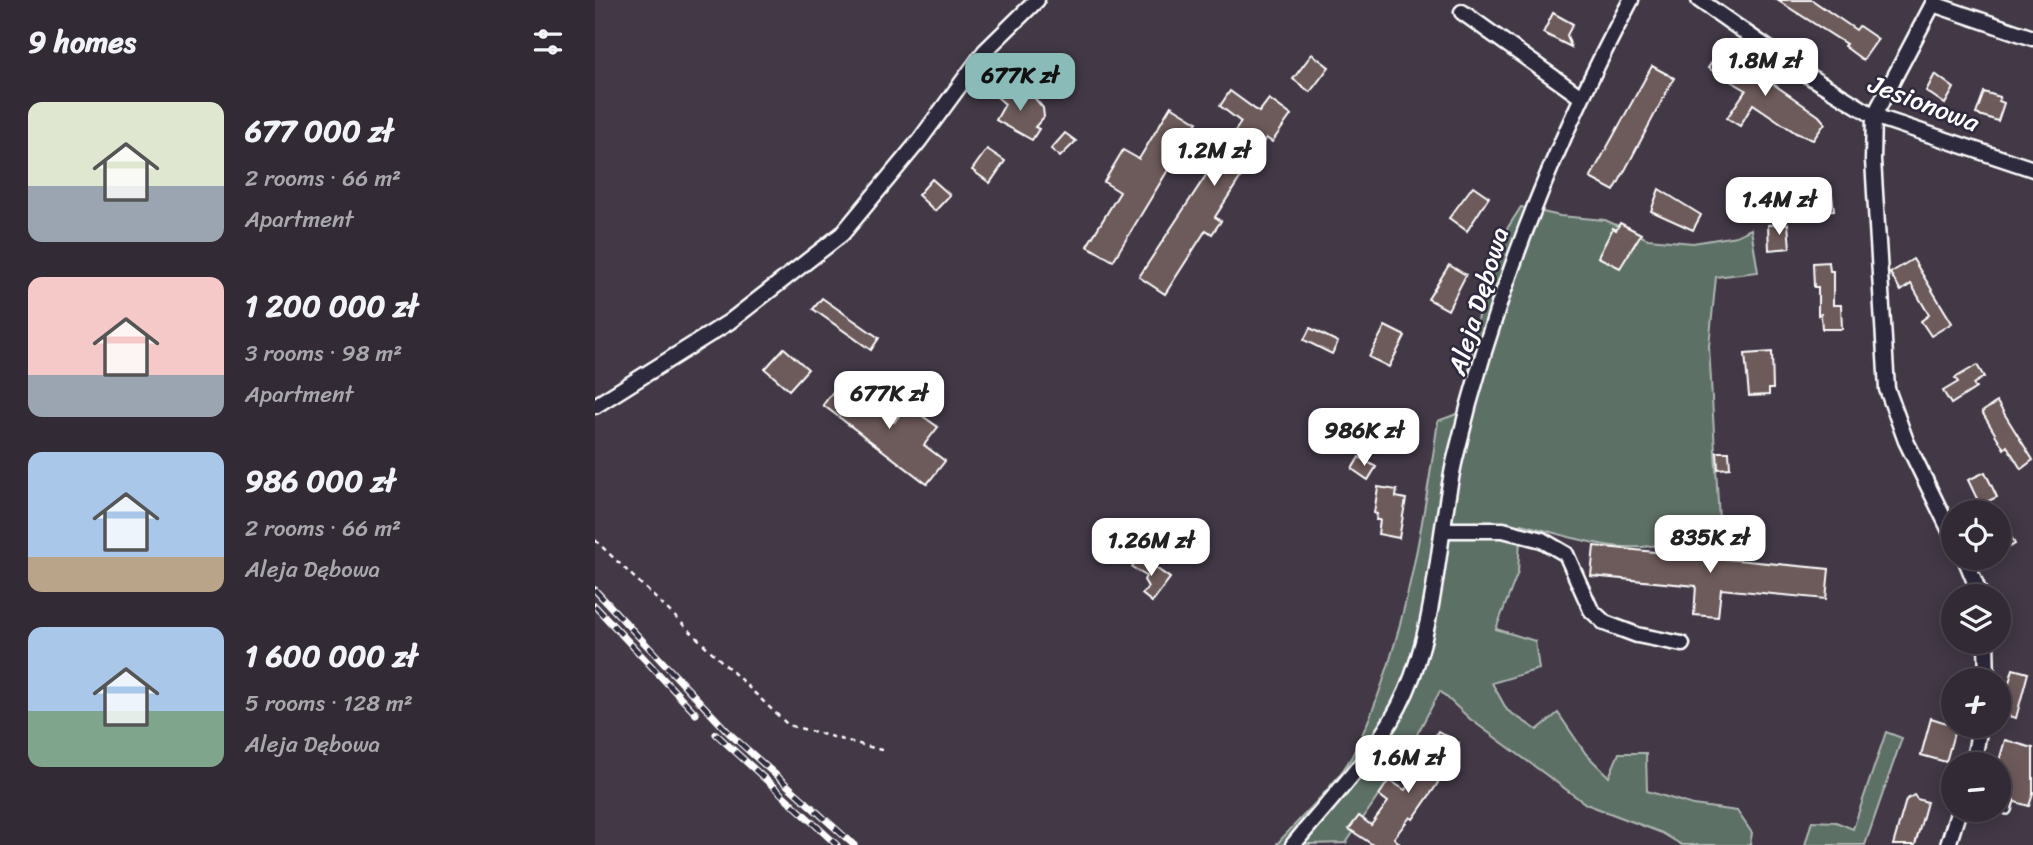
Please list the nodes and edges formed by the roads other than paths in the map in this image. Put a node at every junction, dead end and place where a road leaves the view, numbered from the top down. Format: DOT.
graph roads {
  1 [pos="1037,0"];
  2 [pos="1631,0"];
  3 [pos="1699,0"];
  4 [pos="1934,2"];
  5 [pos="1462,12"];
  6 [pos="2033,38"];
  7 [pos="1581,96"];
  8 [pos="1874,116"];
  9 [pos="2033,169"];
  10 [pos="595,406"];
  11 [pos="1941,512"];
  12 [pos="1444,530"];
  13 [pos="1682,644"];
  14 [pos="1955,822"];
  15 [pos="1293,845"];
  16 [pos="1948,845"];
  1 -- 10 [label="street"];
  2 -- 7 [label="street, Aleja Dębowa"];
  3 -- 8 [label="street, Jesionowa"];
  4 -- 6 [label="street"];
  4 -- 8 [label="street"];
  5 -- 7 [label="street"];
  7 -- 12 [label="street, Aleja Dębowa"];
  8 -- 9 [label="street, Jesionowa"];
  8 -- 11 [label="street"];
  12 -- 13 [label="street"];
  12 -- 15 [label="street, Aleja Dębowa"];
  14 -- 16 [label="street"];
}
